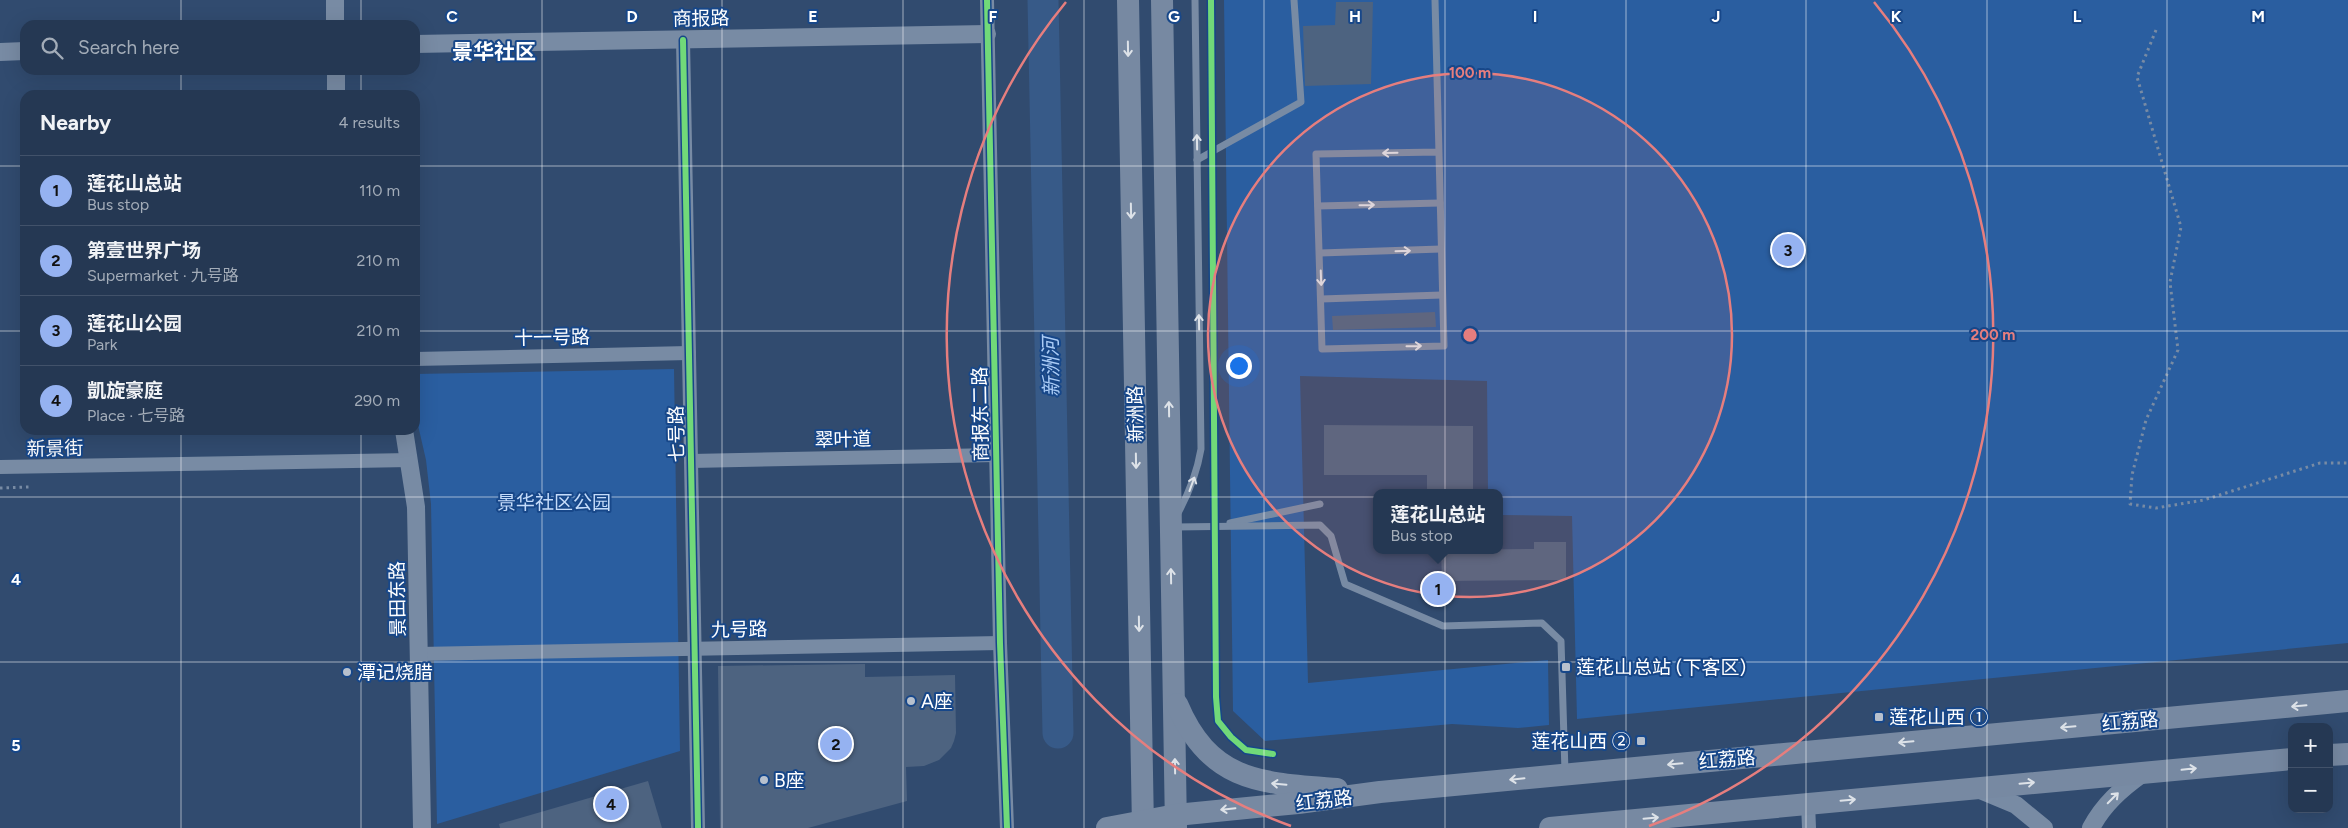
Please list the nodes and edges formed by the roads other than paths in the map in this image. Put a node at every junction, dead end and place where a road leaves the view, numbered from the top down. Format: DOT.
graph roads {
  1 [pos="335,0"];
  2 [pos="987,0"];
  3 [pos="1128,0"];
  4 [pos="1162,0"];
  5 [pos="1195,0"];
  6 [pos="1294,0"];
  7 [pos="1435,0"];
  8 [pos="335,20"];
  9 [pos="987,34"];
  10 [pos="683,40"];
  11 [pos="420,44"];
  12 [pos="20,51"];
  13 [pos="0,52"];
  14 [pos="336,75"];
  15 [pos="336,90"];
  16 [pos="1439,152"];
  17 [pos="1197,160"];
  18 [pos="1440,203"];
  19 [pos="1318,206"];
  20 [pos="1441,250"];
  21 [pos="1320,253"];
  22 [pos="1442,295"];
  23 [pos="1321,299"];
  24 [pos="689,354"];
  25 [pos="420,359"];
  26 [pos="405,435"];
  27 [pos="996,455"];
  28 [pos="410,460"];
  29 [pos="691,461"];
  30 [pos="0,467"];
  31 [pos="1320,504"];
  32 [pos="1214,526"];
  33 [pos="1171,527"];
  34 [pos="1000,643"];
  35 [pos="695,649"];
  36 [pos="419,654"];
  37 [pos="1173,695"];
  38 [pos="2348,701"];
  39 [pos="2348,754"];
  40 [pos="2333,755"];
  41 [pos="2288,759"];
  42 [pos="1565,774"];
  43 [pos="2142,774"];
  44 [pos="1972,788"];
  45 [pos="1380,792"];
  46 [pos="1808,803"];
  47 [pos="1176,822"];
  48 [pos="1143,824"];
  49 [pos="422,828"];
  50 [pos="698,828"];
  51 [pos="1007,828"];
  52 [pos="1107,828"];
  53 [pos="1550,828"];
  54 [pos="1809,828"];
  55 [pos="2044,828"];
  56 [pos="2091,828"];
  1 -- 8 [label="street"];
  2 -- 9 [label="street, 商报东二路"];
  3 -- 48 [label="main road, 新洲路, one-way"];
  33 -- 4 [label="main road, 新洲路, one-way"];
  17 -- 5 [label="lane, one-way"];
  6 -- 17 [label="lane"];
  7 -- 16 [label="lane"];
  9 -- 10 [label="street, 商报路"];
  9 -- 27 [label="street, 商报东二路"];
  10 -- 11 [label="street, 商报路"];
  10 -- 24 [label="street, 七号路"];
  12 -- 13 [label="street"];
  14 -- 15 [label="street"];
  16 -- 18 [label="lane"];
  16 -- 19 [label="lane, one-way"];
  33 -- 17 [label="lane, one-way"];
  19 -- 18 [label="lane, one-way"];
  18 -- 20 [label="lane"];
  19 -- 21 [label="lane"];
  21 -- 20 [label="lane, one-way"];
  20 -- 22 [label="lane"];
  21 -- 23 [label="lane, one-way"];
  22 -- 23 [label="lane"];
  23 -- 22 [label="lane, one-way"];
  24 -- 25 [label="street, 十一号路"];
  24 -- 29 [label="street, 七号路"];
  26 -- 28 [label="street, 景田东路"];
  27 -- 29 [label="street, 翠叶道"];
  27 -- 34 [label="street, 商报东二路"];
  28 -- 30 [label="street, 新景街"];
  28 -- 36 [label="street, 景田东路"];
  29 -- 35 [label="street, 七号路"];
  31 -- 32 [label="lane"];
  32 -- 33 [label="lane"];
  32 -- 42 [label="lane"];
  37 -- 33 [label="main road, 新洲路, one-way"];
  34 -- 35 [label="street, 九号路"];
  34 -- 51 [label="street, 商报东二路"];
  35 -- 36 [label="street, 九号路"];
  35 -- 50 [label="street, 七号路"];
  36 -- 49 [label="street, 景田东路"];
  45 -- 37 [label="main road, one-way"];
  47 -- 37 [label="main road, 新洲路, one-way"];
  38 -- 42 [label="main road, 红荔路, one-way"];
  39 -- 40 [label="main road"];
  43 -- 41 [label="main road, one-way"];
  42 -- 45 [label="main road, 红荔路, one-way"];
  44 -- 43 [label="main road, one-way"];
  56 -- 43 [label="street, one-way"];
  46 -- 44 [label="main road, one-way"];
  44 -- 55 [label="street"];
  45 -- 47 [label="main road, 红荔路, one-way"];
  53 -- 46 [label="main road, one-way"];
  46 -- 54 [label="street"];
  47 -- 48 [label="main road, 红荔路"];
  48 -- 52 [label="main road, 红荔路"];
}
